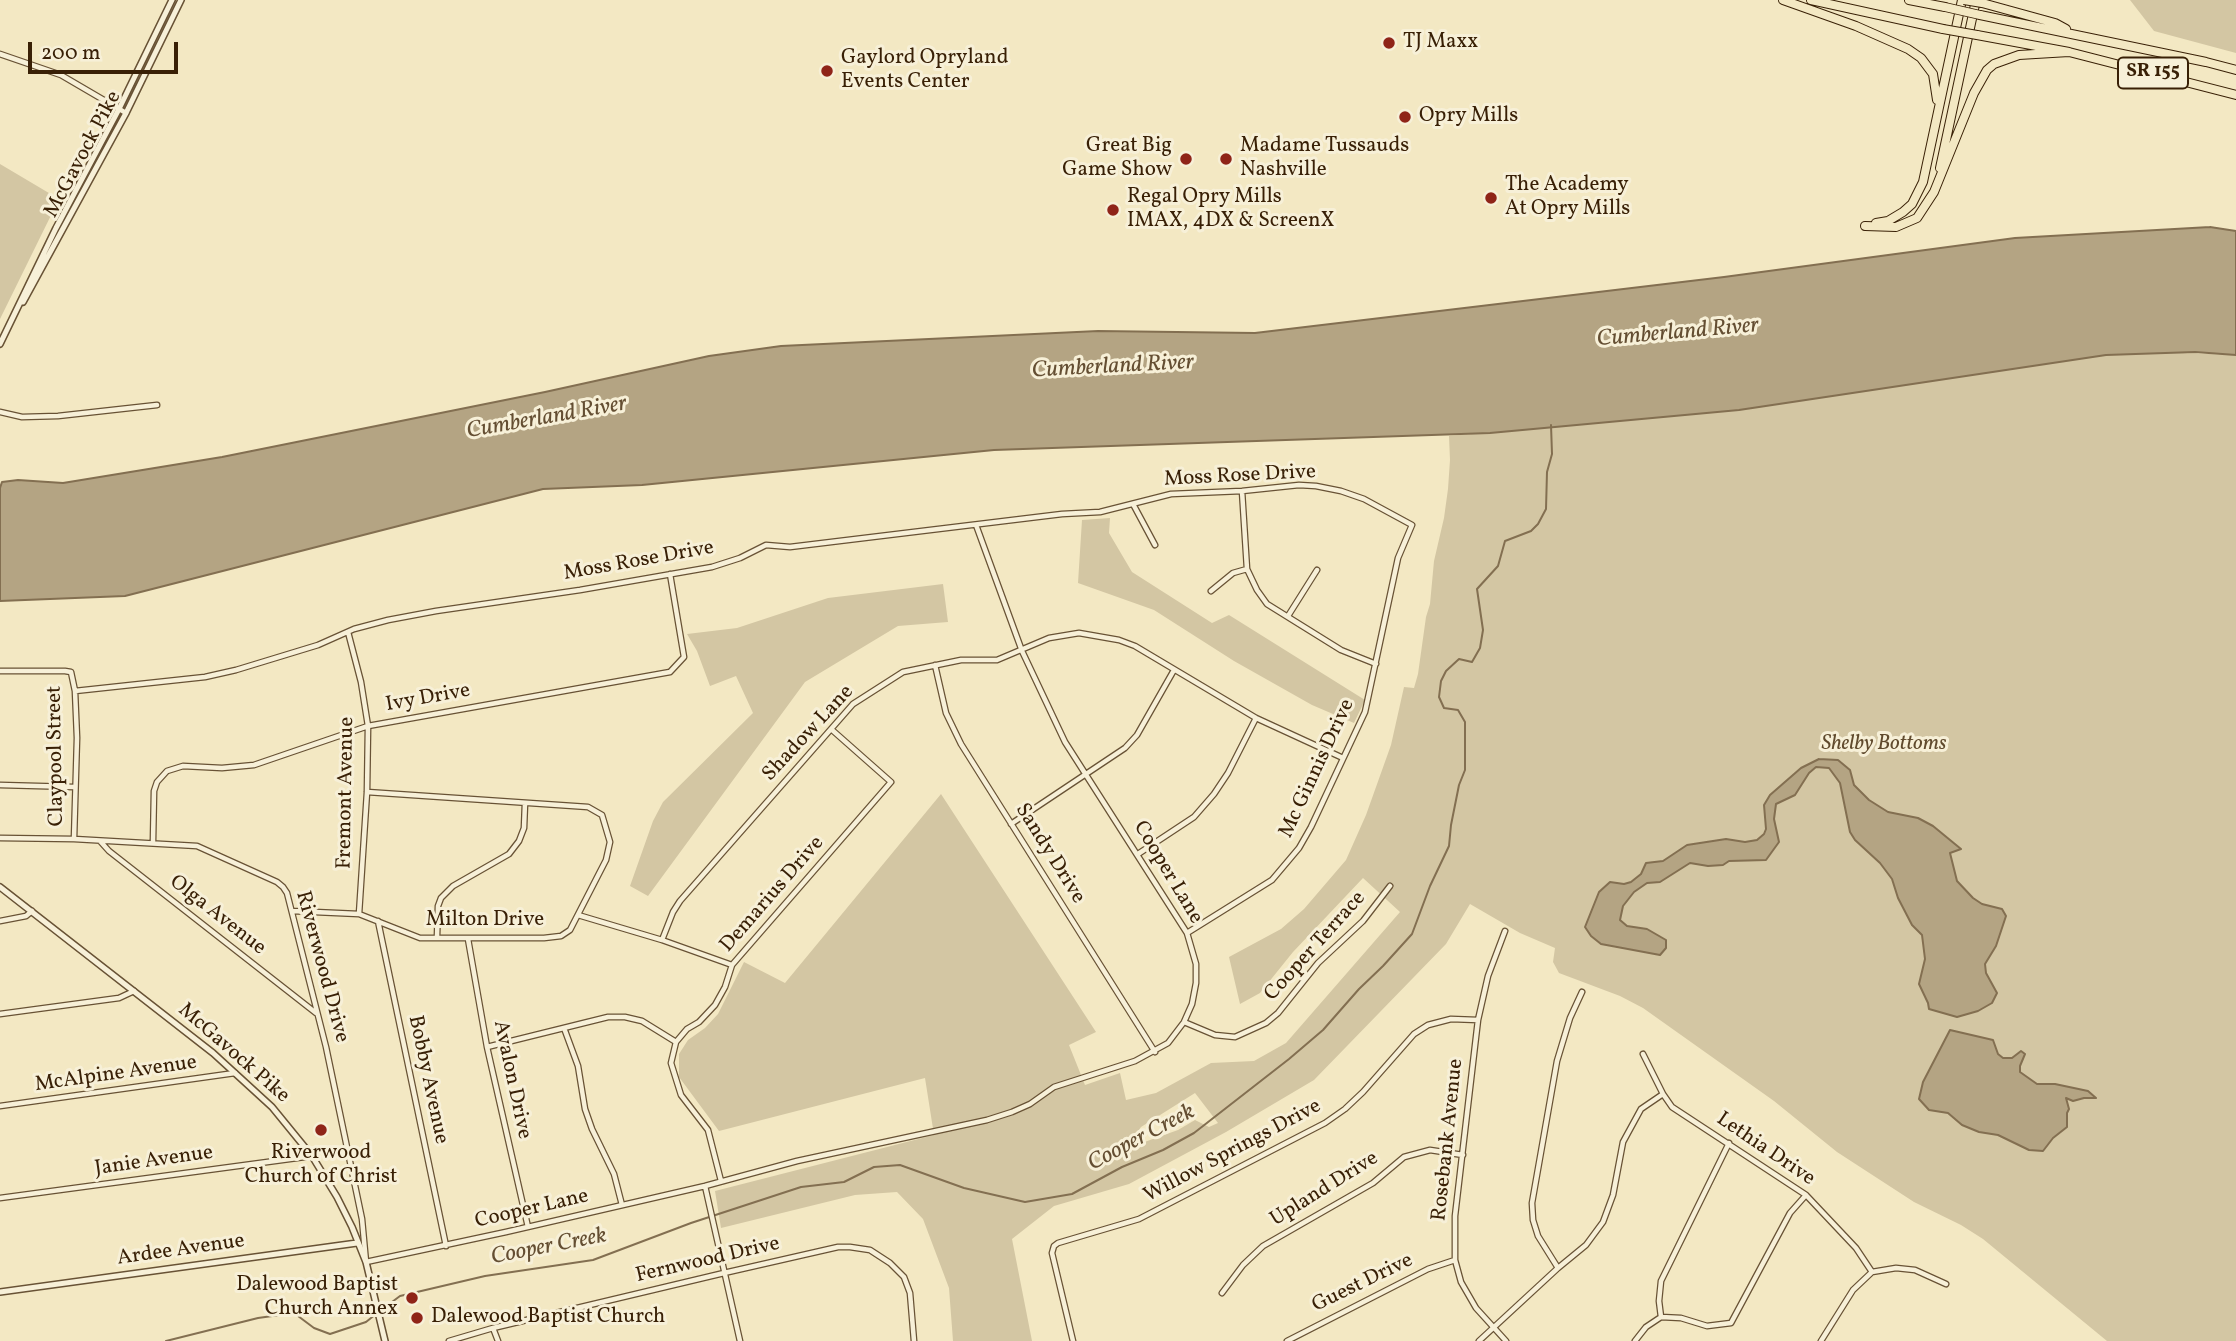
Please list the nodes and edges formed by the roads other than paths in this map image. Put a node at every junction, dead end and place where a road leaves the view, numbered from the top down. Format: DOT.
graph roads {
  1 [pos="172,0"];
  2 [pos="181,0"];
  3 [pos="1783,0"];
  4 [pos="1811,0"];
  5 [pos="1909,0"];
  6 [pos="1963,0"];
  7 [pos="1979,2"];
  8 [pos="2071,33"];
  9 [pos="2069,52"];
  10 [pos="0,54"];
  11 [pos="2236,70"];
  12 [pos="2236,95"];
  13 [pos="119,109"];
  14 [pos="126,114"];
  15 [pos="1934,125"];
  16 [pos="1934,192"];
  17 [pos="1912,204"];
  18 [pos="1922,212"];
  19 [pos="10,322"];
  20 [pos="0,344"];
  21 [pos="157,405"];
  22 [pos="0,412"];
  23 [pos="1242,491"];
  24 [pos="1133,504"];
  25 [pos="976,525"];
  26 [pos="1412,525"];
  27 [pos="1155,545"];
  28 [pos="1247,569"];
  29 [pos="1317,570"];
  30 [pos="670,574"];
  31 [pos="1211,590"];
  32 [pos="1288,616"];
  33 [pos="348,632"];
  34 [pos="1022,651"];
  35 [pos="1376,664"];
  36 [pos="935,666"];
  37 [pos="1174,670"];
  38 [pos="0,671"];
  39 [pos="75,691"];
  40 [pos="1256,718"];
  41 [pos="368,726"];
  42 [pos="831,729"];
  43 [pos="1343,758"];
  44 [pos="1087,775"];
  45 [pos="0,785"];
  46 [pos="74,787"];
  47 [pos="367,792"];
  48 [pos="525,803"];
  49 [pos="1011,824"];
  50 [pos="0,838"];
  51 [pos="74,839"];
  52 [pos="100,841"];
  53 [pos="153,843"];
  54 [pos="1138,854"];
  55 [pos="1390,886"];
  56 [pos="0,887"];
  57 [pos="32,911"];
  58 [pos="292,911"];
  59 [pos="359,914"];
  60 [pos="578,915"];
  61 [pos="0,921"];
  62 [pos="378,921"];
  63 [pos="1505,931"];
  64 [pos="1187,933"];
  65 [pos="437,937"];
  66 [pos="468,939"];
  67 [pos="662,940"];
  68 [pos="732,965"];
  69 [pos="134,991"];
  70 [pos="1582,992"];
  71 [pos="0,1014"];
  72 [pos="317,1014"];
  73 [pos="1478,1020"];
  74 [pos="1184,1022"];
  75 [pos="564,1028"];
  76 [pos="676,1042"];
  77 [pos="487,1047"];
  78 [pos="1154,1052"];
  79 [pos="1643,1054"];
  80 [pos="236,1072"];
  81 [pos="1662,1094"];
  82 [pos="0,1107"];
  83 [pos="1729,1143"];
  84 [pos="1463,1154"];
  85 [pos="312,1156"];
  86 [pos="720,1181"];
  87 [pos="705,1185"];
  88 [pos="1806,1195"];
  89 [pos="0,1198"];
  90 [pos="622,1205"];
  91 [pos="362,1219"];
  92 [pos="352,1227"];
  93 [pos="528,1227"];
  94 [pos="364,1238"];
  95 [pos="357,1243"];
  96 [pos="446,1246"];
  97 [pos="1455,1260"];
  98 [pos="366,1262"];
  99 [pos="1558,1268"];
  100 [pos="1872,1272"];
  101 [pos="724,1273"];
  102 [pos="1946,1284"];
  103 [pos="0,1292"];
  104 [pos="1223,1293"];
  105 [pos="1661,1317"];
  106 [pos="493,1328"];
  107 [pos="1493,1328"];
  108 [pos="385,1341"];
  109 [pos="449,1341"];
  110 [pos="498,1341"];
  111 [pos="740,1341"];
  112 [pos="914,1341"];
  113 [pos="1073,1341"];
  114 [pos="1287,1341"];
  115 [pos="1479,1341"];
  116 [pos="1506,1341"];
  117 [pos="1635,1341"];
  118 [pos="1821,1341"];
  1 -- 13 [label="street, McGavock Pike"];
  2 -- 14 [label="street, McGavock Pike"];
  3 -- 15 [label="highway"];
  4 -- 9 [label="highway, SR 155, bridge"];
  5 -- 8 [label="highway, SR 155, bridge"];
  6 -- 7 [label="highway, bridge"];
  6 -- 15 [label="highway"];
  7 -- 8 [label="highway"];
  7 -- 16 [label="highway"];
  8 -- 11 [label="highway, SR 155"];
  9 -- 12 [label="highway, SR 155"];
  9 -- 16 [label="highway"];
  10 -- 13 [label="street"];
  13 -- 14 [label="street"];
  13 -- 19 [label="street, McGavock Pike"];
  14 -- 19 [label="street, McGavock Pike"];
  15 -- 17 [label="highway"];
  16 -- 18 [label="highway"];
  17 -- 18 [label="highway"];
  17 -- 18 [label="highway"];
  19 -- 20 [label="street, McGavock Pike"];
  21 -- 22 [label="street"];
  23 -- 24 [label="street, Moss Rose Drive"];
  23 -- 26 [label="street, Moss Rose Drive"];
  23 -- 28 [label="street"];
  24 -- 25 [label="street, Moss Rose Drive"];
  24 -- 27 [label="street"];
  25 -- 30 [label="street, Moss Rose Drive"];
  25 -- 34 [label="street, Cooper Lane"];
  26 -- 35 [label="street, Mc Ginnis Drive"];
  28 -- 31 [label="street"];
  28 -- 32 [label="street"];
  29 -- 32 [label="street"];
  30 -- 33 [label="street, Moss Rose Drive"];
  30 -- 41 [label="street, Ivy Drive"];
  32 -- 35 [label="street"];
  33 -- 39 [label="street, Moss Rose Drive"];
  33 -- 41 [label="street, Fremont Avenue"];
  34 -- 36 [label="street, Shadow Lane"];
  34 -- 37 [label="street, Shadow Lane"];
  34 -- 44 [label="street, Cooper Lane"];
  35 -- 43 [label="street, Mc Ginnis Drive"];
  36 -- 42 [label="street, Shadow Lane"];
  36 -- 49 [label="street, Sandy Drive"];
  37 -- 40 [label="street, Shadow Lane"];
  37 -- 44 [label="street"];
  38 -- 39 [label="street, Claypool Street"];
  39 -- 46 [label="street, Claypool Street"];
  40 -- 43 [label="street, Shadow Lane"];
  40 -- 54 [label="street"];
  41 -- 47 [label="street, Fremont Avenue"];
  41 -- 53 [label="street, Ivy Drive"];
  42 -- 67 [label="street, Shadow Lane"];
  42 -- 68 [label="street, Demarius Drive"];
  43 -- 64 [label="street, Mc Ginnis Drive"];
  44 -- 49 [label="street"];
  44 -- 54 [label="street, Cooper Lane"];
  45 -- 46 [label="street"];
  46 -- 51 [label="street, Claypool Street"];
  47 -- 48 [label="street, Milton Drive"];
  47 -- 59 [label="street, Fremont Avenue"];
  48 -- 60 [label="street, Milton Drive"];
  48 -- 65 [label="street"];
  49 -- 78 [label="street, Sandy Drive"];
  50 -- 51 [label="street, Riverwood Drive"];
  51 -- 52 [label="street, Riverwood Drive"];
  52 -- 53 [label="street, Riverwood Drive"];
  52 -- 72 [label="street, Olga Avenue"];
  53 -- 58 [label="street, Riverwood Drive"];
  54 -- 64 [label="street, Cooper Lane"];
  55 -- 74 [label="street, Cooper Terrace"];
  56 -- 57 [label="street, McGavock Pike"];
  57 -- 61 [label="street"];
  57 -- 69 [label="street, McGavock Pike"];
  58 -- 59 [label="street, Milton Drive"];
  58 -- 72 [label="street, Riverwood Drive"];
  59 -- 62 [label="street, Milton Drive"];
  60 -- 66 [label="street, Milton Drive"];
  60 -- 67 [label="street"];
  62 -- 65 [label="street, Milton Drive"];
  62 -- 96 [label="street, Bobby Avenue"];
  63 -- 73 [label="street, Rosebank Avenue"];
  64 -- 74 [label="street, Cooper Lane"];
  65 -- 66 [label="street, Milton Drive"];
  66 -- 77 [label="street, Avalon Drive"];
  67 -- 68 [label="street"];
  68 -- 76 [label="street, Demarius Drive"];
  69 -- 71 [label="street"];
  69 -- 80 [label="street, McGavock Pike"];
  70 -- 99 [label="street"];
  72 -- 91 [label="street, Riverwood Drive"];
  73 -- 84 [label="street, Rosebank Avenue"];
  73 -- 113 [label="street, Willow Springs Drive"];
  74 -- 78 [label="street, Cooper Lane"];
  75 -- 76 [label="street"];
  75 -- 77 [label="street"];
  75 -- 90 [label="street"];
  76 -- 86 [label="street"];
  77 -- 93 [label="street, Avalon Drive"];
  78 -- 86 [label="street, Cooper Lane"];
  79 -- 81 [label="street, Lethia Drive"];
  80 -- 82 [label="street, McAlpine Avenue"];
  80 -- 85 [label="street, McGavock Pike"];
  81 -- 83 [label="street, Lethia Drive"];
  81 -- 99 [label="street"];
  83 -- 88 [label="street, Lethia Drive"];
  83 -- 105 [label="street"];
  84 -- 97 [label="street, Rosebank Avenue"];
  84 -- 104 [label="street, Upland Drive"];
  85 -- 89 [label="street, Janie Avenue"];
  85 -- 92 [label="street, McGavock Pike"];
  86 -- 87 [label="street, Cooper Lane"];
  87 -- 90 [label="street, Cooper Lane"];
  87 -- 101 [label="street"];
  88 -- 100 [label="street, Lethia Drive"];
  88 -- 105 [label="street"];
  90 -- 93 [label="street, Cooper Lane"];
  91 -- 92 [label="street"];
  91 -- 94 [label="street, Riverwood Drive"];
  92 -- 95 [label="street, McGavock Pike"];
  93 -- 96 [label="street, Cooper Lane"];
  94 -- 95 [label="street, Ardee Avenue"];
  94 -- 98 [label="street, Riverwood Drive"];
  95 -- 98 [label="street, McGavock Pike"];
  95 -- 103 [label="street, Ardee Avenue"];
  96 -- 98 [label="street, Cooper Lane"];
  97 -- 107 [label="street, Rosebank Avenue"];
  97 -- 114 [label="street, Guest Drive"];
  98 -- 108 [label="street, McGavock Pike"];
  99 -- 107 [label="street"];
  100 -- 102 [label="street"];
  100 -- 118 [label="street"];
  101 -- 106 [label="street, Fernwood Drive"];
  101 -- 111 [label="street"];
  101 -- 112 [label="street, Fernwood Drive"];
  105 -- 117 [label="street"];
  106 -- 109 [label="street, Fernwood Drive"];
  106 -- 110 [label="street"];
  107 -- 115 [label="street"];
  107 -- 116 [label="street, Rosebank Avenue"];
}
